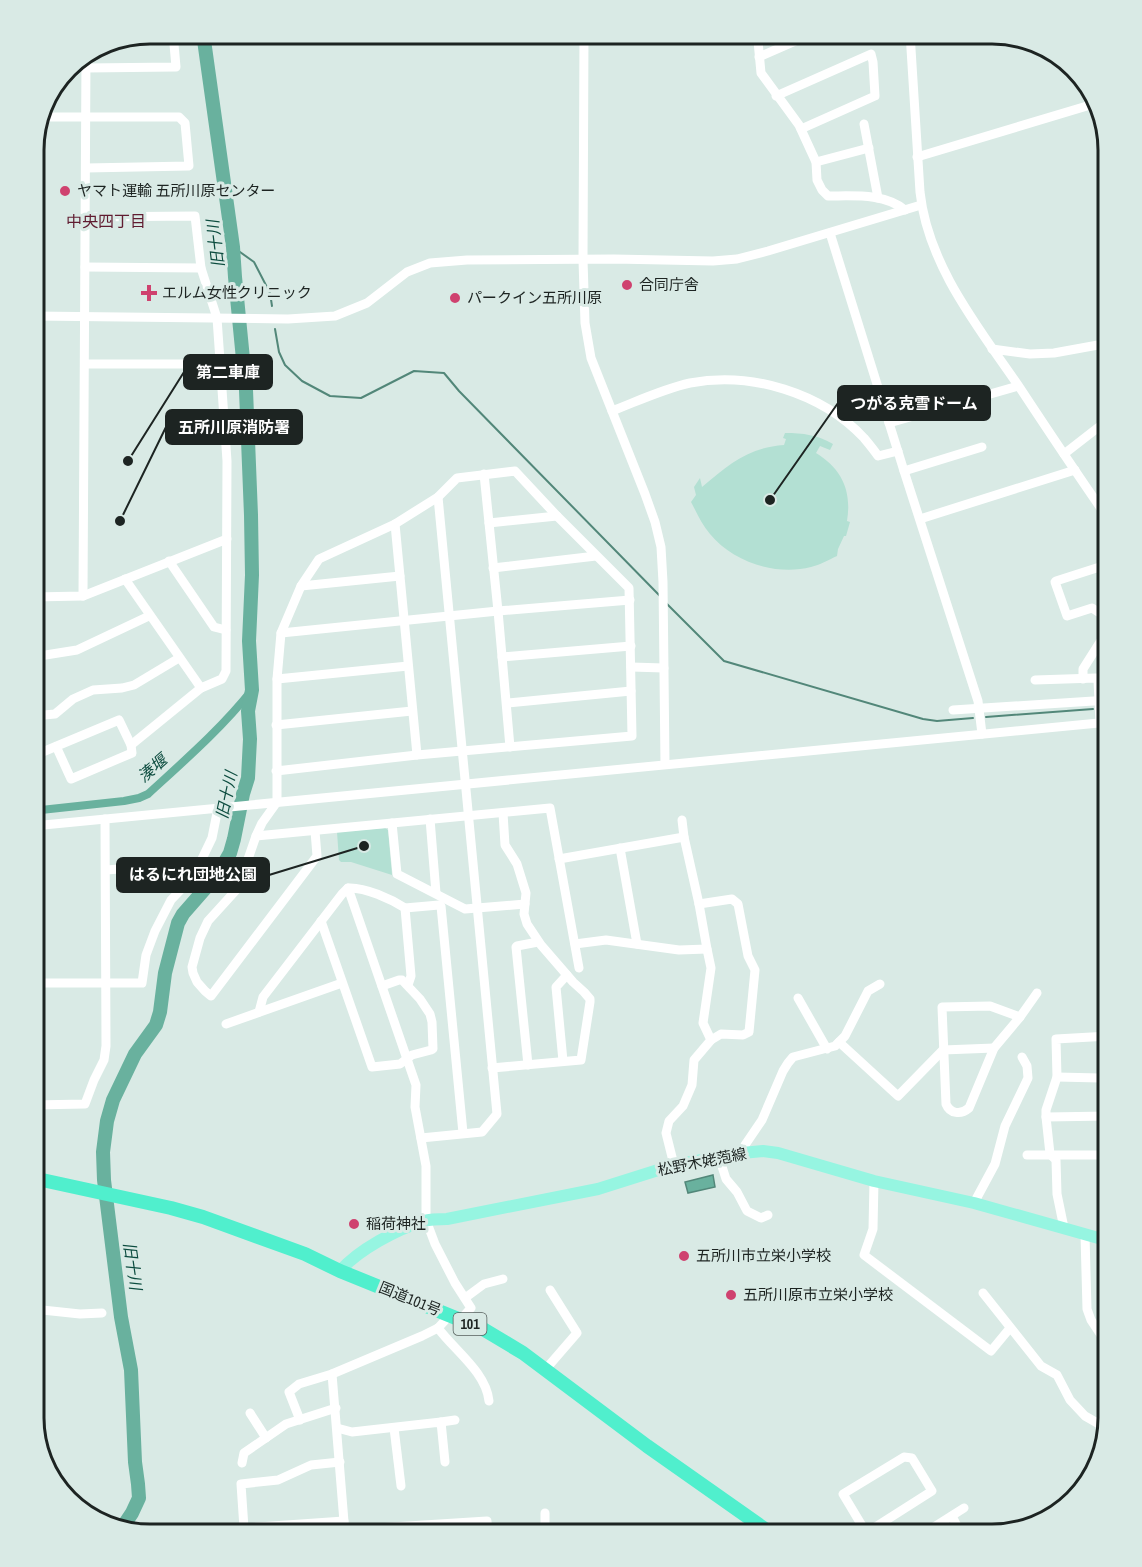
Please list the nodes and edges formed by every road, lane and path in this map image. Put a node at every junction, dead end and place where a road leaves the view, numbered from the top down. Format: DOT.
graph roads {
  1 [pos="174,44"];
  2 [pos="584,44"];
  3 [pos="758,44"];
  4 [pos="789,44"];
  5 [pos="911,44"];
  6 [pos="759,57"];
  7 [pos="86,64"];
  8 [pos="86,68"];
  9 [pos="776,96"];
  10 [pos="1088,106"];
  11 [pos="49,117"];
  12 [pos="86,117"];
  13 [pos="864,124"];
  14 [pos="801,129"];
  15 [pos="869,148"];
  16 [pos="917,157"];
  17 [pos="816,162"];
  18 [pos="86,168"];
  19 [pos="878,198"];
  20 [pos="921,205"];
  21 [pos="905,210"];
  22 [pos="85,217"];
  23 [pos="830,232"];
  24 [pos="583,260"];
  25 [pos="85,267"];
  26 [pos="201,268"];
  27 [pos="44,316"];
  28 [pos="85,316"];
  29 [pos="220,318"];
  30 [pos="1098,345"];
  31 [pos="992,349"];
  32 [pos="85,364"];
  33 [pos="220,364"];
  34 [pos="1018,386"];
  35 [pos="612,411"];
  36 [pos="889,423"];
  37 [pos="1098,428"];
  38 [pos="982,447"];
  39 [pos="898,451"];
  40 [pos="1064,454"];
  41 [pos="1075,470"];
  42 [pos="904,471"];
  43 [pos="484,474"];
  44 [pos="438,497"];
  45 [pos="1098,504"];
  46 [pos="557,516"];
  47 [pos="920,519"];
  48 [pos="489,523"];
  49 [pos="395,524"];
  50 [pos="227,538"];
  51 [pos="596,556"];
  52 [pos="169,561"];
  53 [pos="493,568"];
  54 [pos="1098,569"];
  55 [pos="400,576"];
  56 [pos="124,579"];
  57 [pos="301,586"];
  58 [pos="83,596"];
  59 [pos="44,597"];
  60 [pos="630,600"];
  61 [pos="498,611"];
  62 [pos="1098,612"];
  63 [pos="149,616"];
  64 [pos="449,616"];
  65 [pos="404,621"];
  66 [pos="226,630"];
  67 [pos="281,633"];
  68 [pos="1098,645"];
  69 [pos="631,646"];
  70 [pos="44,655"];
  71 [pos="502,657"];
  72 [pos="179,658"];
  73 [pos="408,666"];
  74 [pos="631,667"];
  75 [pos="664,668"];
  76 [pos="277,679"];
  77 [pos="1083,679"];
  78 [pos="1035,680"];
  79 [pos="201,688"];
  80 [pos="631,691"];
  81 [pos="1098,700"];
  82 [pos="507,703"];
  83 [pos="979,708"];
  84 [pos="953,710"];
  85 [pos="412,711"];
  86 [pos="44,715"];
  87 [pos="1098,724"];
  88 [pos="276,725"];
  89 [pos="982,734"];
  90 [pos="131,745"];
  91 [pos="56,746"];
  92 [pos="510,747"];
  93 [pos="44,751"];
  94 [pos="462,751"];
  95 [pos="417,755"];
  96 [pos="665,764"];
  97 [pos="276,771"];
  98 [pos="465,784"];
  99 [pos="277,802"];
  100 [pos="222,807"];
  101 [pos="502,813"];
  102 [pos="468,815"];
  103 [pos="105,819"];
  104 [pos="430,819"];
  105 [pos="682,820"];
  106 [pos="392,823"];
  107 [pos="44,825"];
  108 [pos="315,831"];
  109 [pos="256,836"];
  110 [pos="684,837"];
  111 [pos="620,848"];
  112 [pos="559,859"];
  113 [pos="200,863"];
  114 [pos="106,870"];
  115 [pos="348,888"];
  116 [pos="436,893"];
  117 [pos="525,904"];
  118 [pos="699,904"];
  119 [pos="405,908"];
  120 [pos="477,908"];
  121 [pos="321,921"];
  122 [pos="538,942"];
  123 [pos="576,944"];
  124 [pos="637,944"];
  125 [pos="707,949"];
  126 [pos="579,968"];
  127 [pos="567,975"];
  128 [pos="44,983"];
  129 [pos="105,983"];
  130 [pos="342,983"];
  131 [pos="880,984"];
  132 [pos="408,985"];
  133 [pos="382,986"];
  134 [pos="1037,993"];
  135 [pos="798,998"];
  136 [pos="259,1012"];
  137 [pos="1020,1017"];
  138 [pos="226,1024"];
  139 [pos="1098,1037"];
  140 [pos="711,1040"];
  141 [pos="839,1042"];
  142 [pos="994,1048"];
  143 [pos="827,1049"];
  144 [pos="943,1050"];
  145 [pos="1022,1057"];
  146 [pos="407,1058"];
  147 [pos="563,1062"];
  148 [pos="528,1065"];
  149 [pos="492,1068"];
  150 [pos="1057,1077"];
  151 [pos="1098,1078"];
  152 [pos="44,1105"];
  153 [pos="1098,1116"];
  154 [pos="1046,1117"];
  155 [pos="463,1134"];
  156 [pos="421,1138"];
  157 [pos="742,1153"];
  158 [pos="1050,1154"];
  159 [pos="1027,1155"];
  160 [pos="1098,1155"];
  161 [pos="719,1157"];
  162 [pos="674,1165"];
  163 [pos="44,1180"];
  164 [pos="874,1181"];
  165 [pos="974,1203"];
  166 [pos="768,1215"];
  167 [pos="426,1220"];
  168 [pos="1064,1228"];
  169 [pos="1085,1235"];
  170 [pos="1098,1238"];
  171 [pos="340,1271"];
  172 [pos="503,1279"];
  173 [pos="550,1290"];
  174 [pos="983,1293"];
  175 [pos="465,1298"];
  176 [pos="44,1310"];
  177 [pos="102,1313"];
  178 [pos="455,1318"];
  179 [pos="438,1328"];
  180 [pos="1010,1328"];
  181 [pos="1098,1330"];
  182 [pos="545,1370"];
  183 [pos="332,1374"];
  184 [pos="489,1401"];
  185 [pos="336,1408"];
  186 [pos="250,1413"];
  187 [pos="300,1420"];
  188 [pos="455,1420"];
  189 [pos="441,1422"];
  190 [pos="1098,1424"];
  191 [pos="337,1428"];
  192 [pos="394,1428"];
  193 [pos="266,1438"];
  194 [pos="339,1462"];
  195 [pos="446,1462"];
  196 [pos="242,1463"];
  197 [pos="400,1486"];
  198 [pos="964,1508"];
  199 [pos="545,1513"];
  200 [pos="952,1516"];
  201 [pos="244,1523"];
  202 [pos="344,1523"];
  203 [pos="439,1523"];
  204 [pos="487,1523"];
  205 [pos="545,1523"];
  206 [pos="757,1524"];
  207 [pos="861,1524"];
  208 [pos="881,1524"];
  209 [pos="939,1524"];
  210 [pos="956,1524"];
  1 -- 8 [label="street"];
  2 -- 24 [label="street"];
  3 -- 6 [label="street"];
  4 -- 6 [label="street"];
  5 -- 16 [label="street"];
  6 -- 9 [label="street"];
  7 -- 8 [label="street"];
  8 -- 12 [label="street"];
  9 -- 14 [label="street"];
  9 -- 14 [label="street"];
  10 -- 16 [label="street"];
  11 -- 12 [label="street"];
  12 -- 18 [label="street"];
  12 -- 18 [label="street"];
  13 -- 15 [label="street"];
  14 -- 17 [label="street"];
  15 -- 17 [label="street"];
  15 -- 19 [label="street"];
  16 -- 20 [label="street"];
  17 -- 19 [label="street"];
  18 -- 22 [label="street"];
  19 -- 21 [label="street"];
  20 -- 21 [label="street"];
  20 -- 31 [label="street"];
  21 -- 23 [label="street"];
  22 -- 25 [label="street"];
  22 -- 26 [label="street"];
  23 -- 24 [label="street"];
  23 -- 36 [label="street"];
  24 -- 29 [label="street"];
  24 -- 35 [label="street"];
  25 -- 26 [label="street"];
  25 -- 28 [label="street"];
  26 -- 29 [label="street"];
  27 -- 28 [label="street"];
  28 -- 29 [label="street"];
  28 -- 32 [label="street"];
  29 -- 33 [label="street"];
  30 -- 31 [label="street"];
  31 -- 34 [label="street"];
  32 -- 33 [label="street"];
  32 -- 58 [label="street"];
  33 -- 50 [label="street"];
  34 -- 36 [label="street"];
  34 -- 40 [label="street"];
  35 -- 39 [label="street"];
  35 -- 75 [label="street"];
  36 -- 39 [label="street"];
  37 -- 40 [label="street"];
  38 -- 42 [label="street"];
  39 -- 42 [label="street"];
  40 -- 41 [label="street"];
  41 -- 45 [label="street"];
  41 -- 47 [label="street"];
  42 -- 47 [label="street"];
  43 -- 44 [label="street"];
  43 -- 46 [label="street"];
  43 -- 48 [label="street"];
  44 -- 49 [label="street"];
  44 -- 64 [label="street"];
  46 -- 48 [label="street"];
  46 -- 51 [label="street"];
  47 -- 83 [label="street"];
  48 -- 53 [label="street"];
  49 -- 55 [label="street"];
  49 -- 57 [label="street"];
  50 -- 52 [label="street"];
  50 -- 66 [label="street"];
  51 -- 53 [label="street"];
  51 -- 60 [label="street"];
  52 -- 56 [label="street"];
  52 -- 66 [label="street"];
  53 -- 61 [label="street"];
  54 -- 62 [label="street"];
  55 -- 57 [label="street"];
  55 -- 65 [label="street"];
  56 -- 58 [label="street"];
  56 -- 63 [label="street"];
  57 -- 67 [label="street"];
  58 -- 59 [label="street"];
  60 -- 61 [label="street"];
  60 -- 69 [label="street"];
  61 -- 64 [label="street"];
  61 -- 71 [label="street"];
  63 -- 70 [label="street"];
  63 -- 72 [label="street"];
  64 -- 65 [label="street"];
  64 -- 94 [label="street"];
  65 -- 67 [label="street"];
  65 -- 73 [label="street"];
  66 -- 79 [label="street"];
  67 -- 76 [label="street"];
  68 -- 77 [label="street"];
  69 -- 71 [label="street"];
  69 -- 74 [label="street"];
  71 -- 82 [label="street"];
  72 -- 79 [label="street"];
  72 -- 86 [label="street"];
  73 -- 76 [label="street"];
  73 -- 85 [label="street"];
  74 -- 75 [label="street"];
  74 -- 80 [label="street"];
  75 -- 96 [label="street"];
  76 -- 88 [label="street"];
  77 -- 78 [label="street"];
  77 -- 81 [label="street"];
  79 -- 90 [label="street"];
  80 -- 82 [label="street"];
  80 -- 92 [label="street"];
  81 -- 83 [label="street"];
  82 -- 92 [label="street"];
  83 -- 84 [label="street"];
  83 -- 89 [label="street"];
  85 -- 88 [label="street"];
  85 -- 95 [label="street"];
  87 -- 89 [label="street"];
  88 -- 97 [label="street"];
  89 -- 96 [label="street"];
  90 -- 91 [label="street"];
  90 -- 91 [label="street"];
  91 -- 93 [label="street"];
  92 -- 94 [label="street"];
  94 -- 95 [label="street"];
  94 -- 98 [label="street"];
  95 -- 97 [label="street"];
  96 -- 98 [label="street"];
  97 -- 99 [label="street"];
  98 -- 99 [label="street"];
  98 -- 102 [label="street"];
  99 -- 100 [label="street"];
  99 -- 109 [label="street"];
  100 -- 103 [label="street"];
  100 -- 113 [label="street"];
  101 -- 102 [label="street"];
  101 -- 112 [label="street"];
  101 -- 117 [label="street"];
  102 -- 104 [label="street"];
  102 -- 120 [label="street"];
  103 -- 107 [label="street"];
  103 -- 114 [label="street"];
  104 -- 106 [label="street"];
  104 -- 116 [label="street"];
  105 -- 110 [label="street"];
  106 -- 108 [label="street"];
  106 -- 116 [label="street"];
  108 -- 109 [label="street"];
  108 -- 109 [label="street"];
  110 -- 111 [label="street"];
  110 -- 118 [label="street"];
  111 -- 112 [label="street"];
  111 -- 124 [label="street"];
  112 -- 123 [label="street"];
  113 -- 114 [label="street"];
  113 -- 129 [label="street"];
  114 -- 129 [label="street"];
  115 -- 119 [label="street"];
  115 -- 121 [label="street"];
  115 -- 133 [label="street"];
  116 -- 120 [label="street"];
  117 -- 120 [label="street"];
  117 -- 122 [label="street"];
  118 -- 125 [label="street"];
  118 -- 140 [label="street"];
  119 -- 132 [label="street"];
  119 -- 155 [label="street"];
  120 -- 149 [label="street"];
  121 -- 130 [label="street"];
  121 -- 136 [label="street"];
  122 -- 127 [label="street"];
  122 -- 148 [label="street"];
  123 -- 124 [label="street"];
  123 -- 126 [label="street"];
  124 -- 125 [label="street"];
  125 -- 140 [label="street"];
  127 -- 147 [label="street"];
  127 -- 147 [label="street"];
  128 -- 129 [label="street"];
  129 -- 152 [label="street"];
  130 -- 136 [label="street"];
  130 -- 146 [label="street"];
  131 -- 141 [label="street"];
  132 -- 133 [label="street"];
  132 -- 146 [label="street"];
  133 -- 146 [label="street"];
  134 -- 137 [label="street"];
  135 -- 143 [label="street"];
  136 -- 138 [label="street"];
  137 -- 142 [label="street"];
  137 -- 144 [label="street"];
  139 -- 150 [label="street"];
  140 -- 162 [label="street"];
  141 -- 143 [label="street"];
  141 -- 144 [label="street"];
  142 -- 144 [label="street"];
  142 -- 144 [label="street"];
  143 -- 157 [label="street"];
  145 -- 165 [label="street"];
  146 -- 156 [label="street"];
  147 -- 148 [label="street"];
  148 -- 149 [label="street"];
  149 -- 155 [label="street"];
  150 -- 151 [label="street"];
  150 -- 154 [label="street"];
  153 -- 154 [label="street"];
  154 -- 158 [label="street"];
  155 -- 156 [label="street"];
  156 -- 167 [label="street"];
  157 -- 161 [label="main road, 松野木姥萢線"];
  157 -- 164 [label="main road, 松野木姥萢線"];
  158 -- 159 [label="street"];
  158 -- 160 [label="street"];
  158 -- 168 [label="street"];
  161 -- 162 [label="main road, 松野木姥萢線"];
  161 -- 166 [label="street"];
  162 -- 167 [label="main road, 松野木姥萢線"];
  163 -- 171 [label="highway, 国道101号 / 101"];
  164 -- 165 [label="main road, 松野木姥萢線"];
  164 -- 180 [label="street"];
  165 -- 168 [label="main road, 松野木姥萢線"];
  167 -- 171 [label="main road, 松野木姥萢線"];
  167 -- 175 [label="street"];
  168 -- 169 [label="main road, 松野木姥萢線"];
  169 -- 170 [label="main road, 松野木姥萢線"];
  169 -- 181 [label="street"];
  171 -- 178 [label="highway, 国道101号 / 101"];
  172 -- 175 [label="street"];
  173 -- 182 [label="street"];
  174 -- 180 [label="street"];
  175 -- 178 [label="street"];
  176 -- 177 [label="street"];
  178 -- 179 [label="street"];
  178 -- 182 [label="highway, 国道101号 / 101"];
  179 -- 183 [label="street"];
  179 -- 184 [label="street"];
  180 -- 190 [label="street"];
  182 -- 206 [label="highway, 国道101号 / 101"];
  183 -- 185 [label="street"];
  183 -- 187 [label="street"];
  185 -- 187 [label="street"];
  185 -- 191 [label="street"];
  186 -- 193 [label="street"];
  187 -- 193 [label="street"];
  188 -- 189 [label="street"];
  189 -- 192 [label="street"];
  189 -- 195 [label="street"];
  191 -- 192 [label="street"];
  191 -- 194 [label="street"];
  192 -- 197 [label="street"];
  193 -- 196 [label="street"];
  194 -- 201 [label="street"];
  194 -- 202 [label="street"];
  198 -- 200 [label="street"];
  199 -- 205 [label="street"];
  200 -- 209 [label="street"];
  200 -- 210 [label="street"];
  203 -- 204 [label="street"];
  207 -- 208 [label="street"];
}
